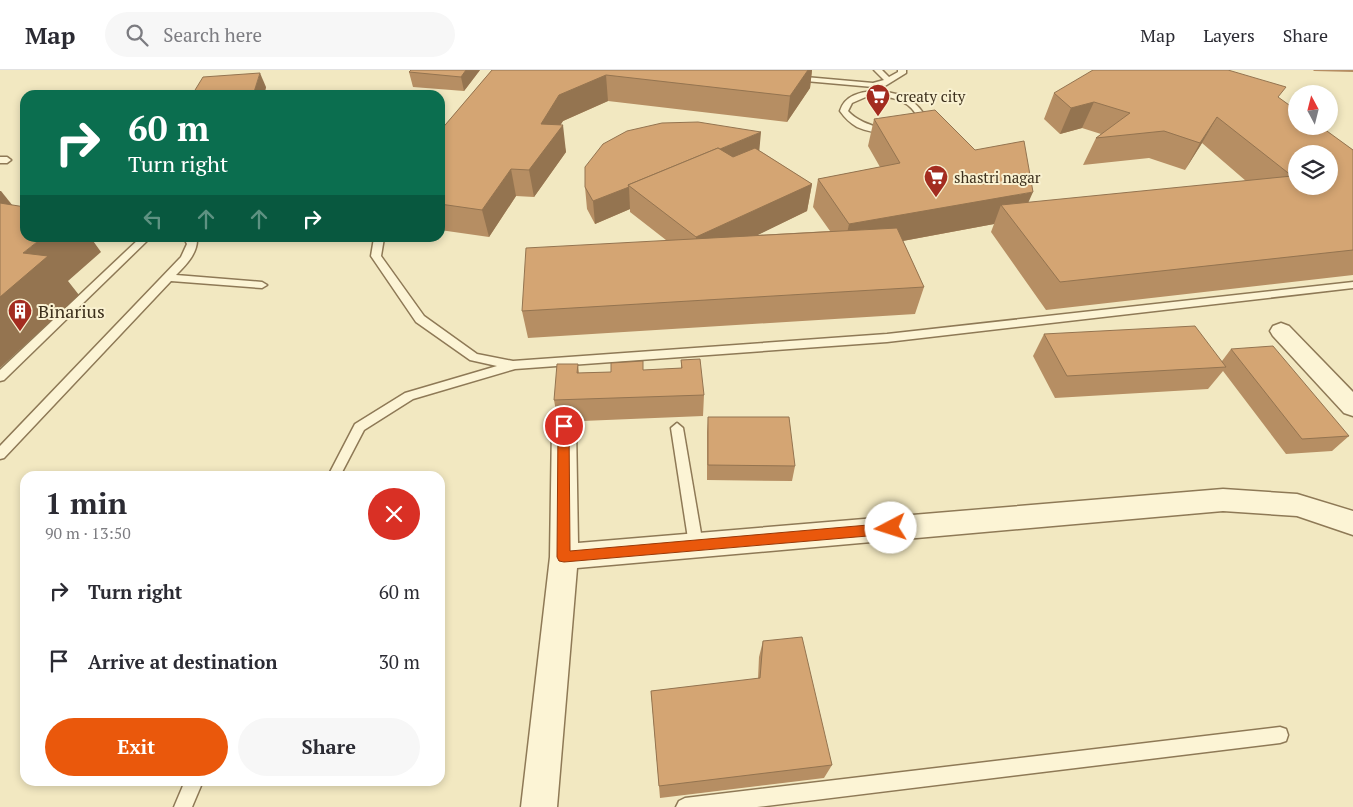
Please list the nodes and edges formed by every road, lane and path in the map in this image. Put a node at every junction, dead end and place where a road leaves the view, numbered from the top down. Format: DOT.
graph roads {
  1 [pos="878,70"];
  2 [pos="902,70"];
  3 [pos="788,78"];
  4 [pos="888,80"];
  5 [pos="864,85"];
  6 [pos="868,94"];
  7 [pos="141,242"];
  8 [pos="193,242"];
  9 [pos="378,242"];
  10 [pos="168,278"];
  11 [pos="262,285"];
  12 [pos="1353,285"];
  13 [pos="1281,331"];
  14 [pos="513,365"];
  15 [pos="0,377"];
  16 [pos="1353,407"];
  17 [pos="564,426"];
  18 [pos="676,428"];
  19 [pos="0,454"];
  20 [pos="337,471"];
  21 [pos="1353,523"];
  22 [pos="696,545"];
  23 [pos="564,557"];
  24 [pos="1280,735"];
  25 [pos="192,786"];
  26 [pos="183,807"];
  27 [pos="538,807"];
  28 [pos="685,807"];
  1 -- 4 [label="lane"];
  2 -- 4 [label="lane"];
  3 -- 5 [label="lane"];
  4 -- 5 [label="lane"];
  5 -- 6 [label="lane"];
  6 -- 6 [label="lane"];
  7 -- 15 [label="lane"];
  8 -- 10 [label="lane"];
  9 -- 14 [label="lane"];
  10 -- 11 [label="lane"];
  10 -- 19 [label="lane"];
  12 -- 14 [label="lane"];
  13 -- 16 [label="street"];
  14 -- 20 [label="lane"];
  17 -- 23 [label="street"];
  18 -- 22 [label="lane"];
  21 -- 22 [label="street"];
  22 -- 23 [label="street"];
  23 -- 27 [label="street"];
  24 -- 28 [label="lane"];
  25 -- 26 [label="lane"];
}
